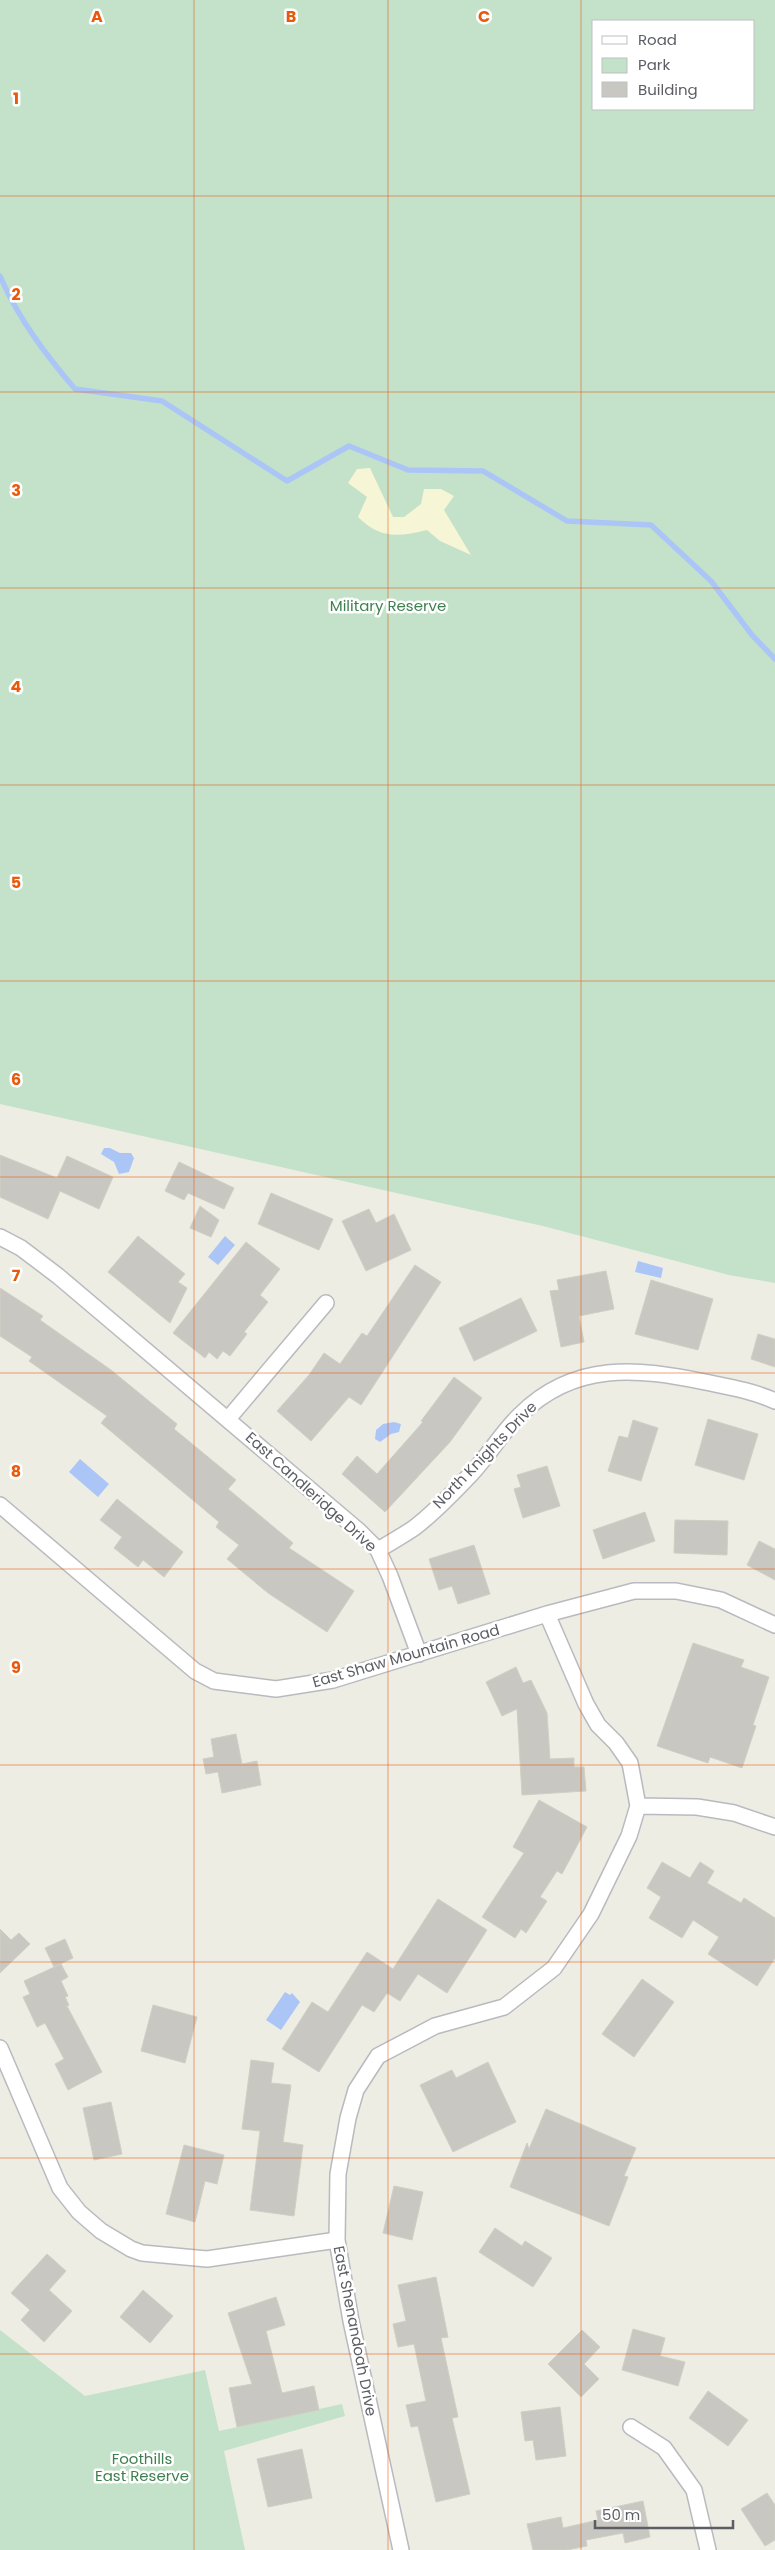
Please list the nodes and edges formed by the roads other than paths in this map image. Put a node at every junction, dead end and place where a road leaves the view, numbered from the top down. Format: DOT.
graph roads {
  1 [pos="0,1238"];
  2 [pos="326,1303"];
  3 [pos="775,1400"];
  4 [pos="228,1419"];
  5 [pos="0,1506"];
  6 [pos="378,1550"];
  7 [pos="548,1614"];
  8 [pos="775,1625"];
  9 [pos="419,1654"];
  10 [pos="638,1806"];
  11 [pos="775,1826"];
  12 [pos="0,2048"];
  13 [pos="337,2240"];
  14 [pos="631,2426"];
  15 [pos="401,2550"];
  16 [pos="708,2550"];
  1 -- 4 [label="street, East Candleridge Drive"];
  2 -- 4 [label="street"];
  3 -- 6 [label="street, North Knights Drive"];
  4 -- 6 [label="street, East Candleridge Drive"];
  5 -- 9 [label="street, East Shaw Mountain Road"];
  6 -- 9 [label="street, East Candleridge Drive"];
  7 -- 8 [label="street, East Shaw Mountain Road"];
  7 -- 9 [label="street, East Shaw Mountain Road"];
  7 -- 10 [label="street, East Shenandoah Drive"];
  10 -- 11 [label="street"];
  10 -- 13 [label="street, East Shenandoah Drive"];
  12 -- 13 [label="street"];
  13 -- 15 [label="street, East Shenandoah Drive"];
  14 -- 16 [label="street"];
}
